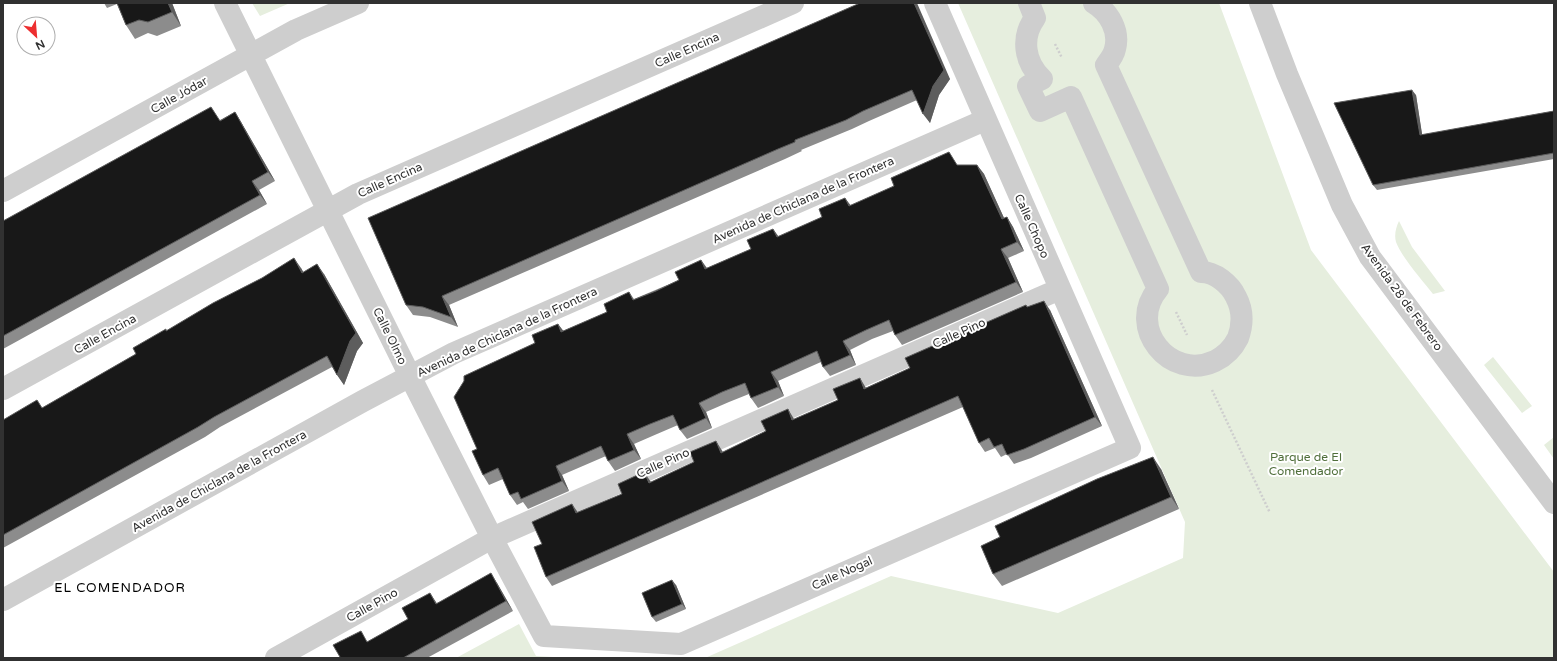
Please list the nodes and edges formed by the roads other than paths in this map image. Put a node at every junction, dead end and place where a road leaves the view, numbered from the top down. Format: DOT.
graph roads {
  1 [pos="225,3"];
  2 [pos="358,3"];
  3 [pos="793,3"];
  4 [pos="935,3"];
  5 [pos="1029,3"];
  6 [pos="1094,3"];
  7 [pos="1260,3"];
  8 [pos="251,55"];
  9 [pos="985,120"];
  10 [pos="3,191"];
  11 [pos="328,211"];
  12 [pos="1060,289"];
  13 [pos="410,376"];
  14 [pos="3,390"];
  15 [pos="1130,448"];
  16 [pos="1554,503"];
  17 [pos="492,538"];
  18 [pos="3,600"];
  19 [pos="544,636"];
  20 [pos="276,658"];
  1 -- 8 [label="street, Calle Olmo"];
  2 -- 8 [label="street, Calle Jódar"];
  3 -- 11 [label="street, Calle Encina"];
  4 -- 9 [label="street, Calle Chopo"];
  5 -- 6 [label="street"];
  7 -- 16 [label="street, Avenida 28 de Febrero"];
  8 -- 10 [label="street, Calle Jódar"];
  8 -- 11 [label="street, Calle Olmo"];
  9 -- 12 [label="street, Calle Chopo"];
  9 -- 13 [label="street, Avenida de Chiclana de la Frontera"];
  11 -- 13 [label="street, Calle Olmo"];
  11 -- 14 [label="street, Calle Encina"];
  12 -- 15 [label="street, Calle Chopo"];
  12 -- 17 [label="street, Calle Pino"];
  13 -- 17 [label="street, Calle Olmo"];
  13 -- 18 [label="street, Avenida de Chiclana de la Frontera"];
  15 -- 19 [label="street, Calle Nogal"];
  17 -- 19 [label="street, Calle Olmo"];
  17 -- 20 [label="street, Calle Pino"];
}
